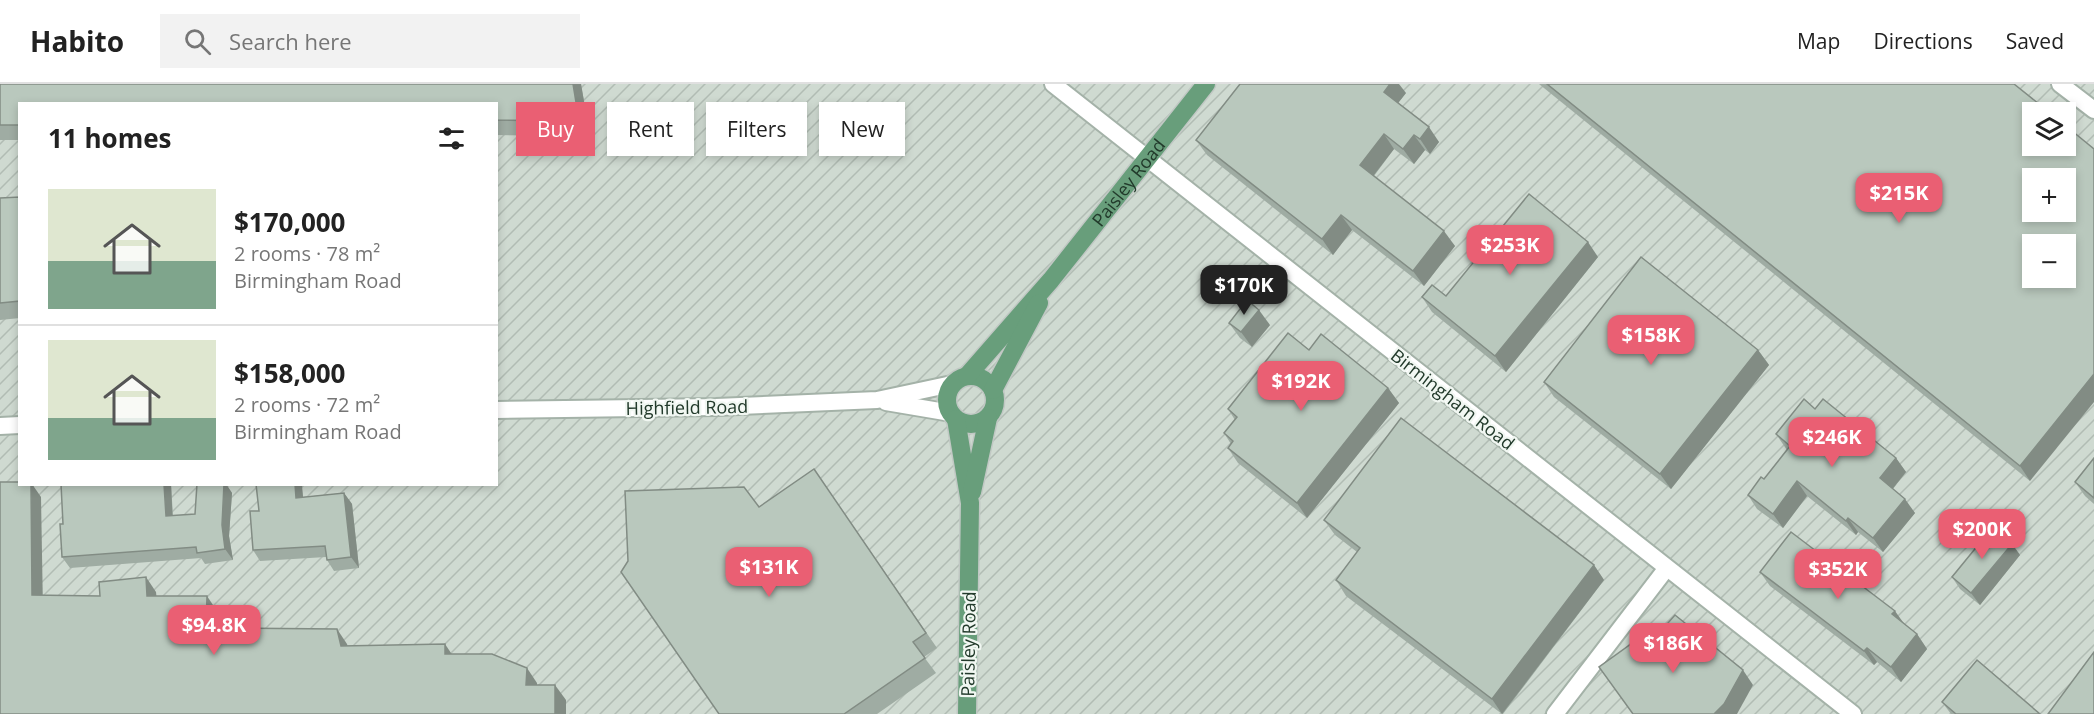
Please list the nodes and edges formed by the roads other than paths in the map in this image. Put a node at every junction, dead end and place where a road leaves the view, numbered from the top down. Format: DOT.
graph roads {
  1 [pos="1053,84"];
  2 [pos="1206,84"];
  3 [pos="2060,84"];
  4 [pos="2094,110"];
  5 [pos="1148,158"];
  6 [pos="1051,280"];
  7 [pos="959,380"];
  8 [pos="993,390"];
  9 [pos="877,400"];
  10 [pos="498,411"];
  11 [pos="953,416"];
  12 [pos="988,418"];
  13 [pos="18,425"];
  14 [pos="0,426"];
  15 [pos="970,503"];
  16 [pos="1666,569"];
  17 [pos="967,714"];
  18 [pos="1555,714"];
  19 [pos="1853,714"];
  1 -- 5 [label="street, Birmingham Road"];
  2 -- 5 [label="main road, Paisley Road"];
  3 -- 4 [label="street"];
  5 -- 6 [label="main road, Paisley Road"];
  5 -- 16 [label="street, Birmingham Road"];
  6 -- 7 [label="main road, Paisley Road"];
  6 -- 8 [label="main road, Paisley Road"];
  7 -- 8 [label="main road"];
  7 -- 9 [label="street, Highfield Road"];
  7 -- 11 [label="main road"];
  8 -- 12 [label="main road"];
  9 -- 10 [label="street, Highfield Road"];
  9 -- 11 [label="street, Highfield Road"];
  11 -- 12 [label="main road"];
  11 -- 15 [label="main road, Paisley Road"];
  12 -- 15 [label="main road, Paisley Road"];
  13 -- 14 [label="street"];
  15 -- 17 [label="main road, Paisley Road"];
  16 -- 18 [label="street"];
  16 -- 19 [label="street, Birmingham Road"];
}
